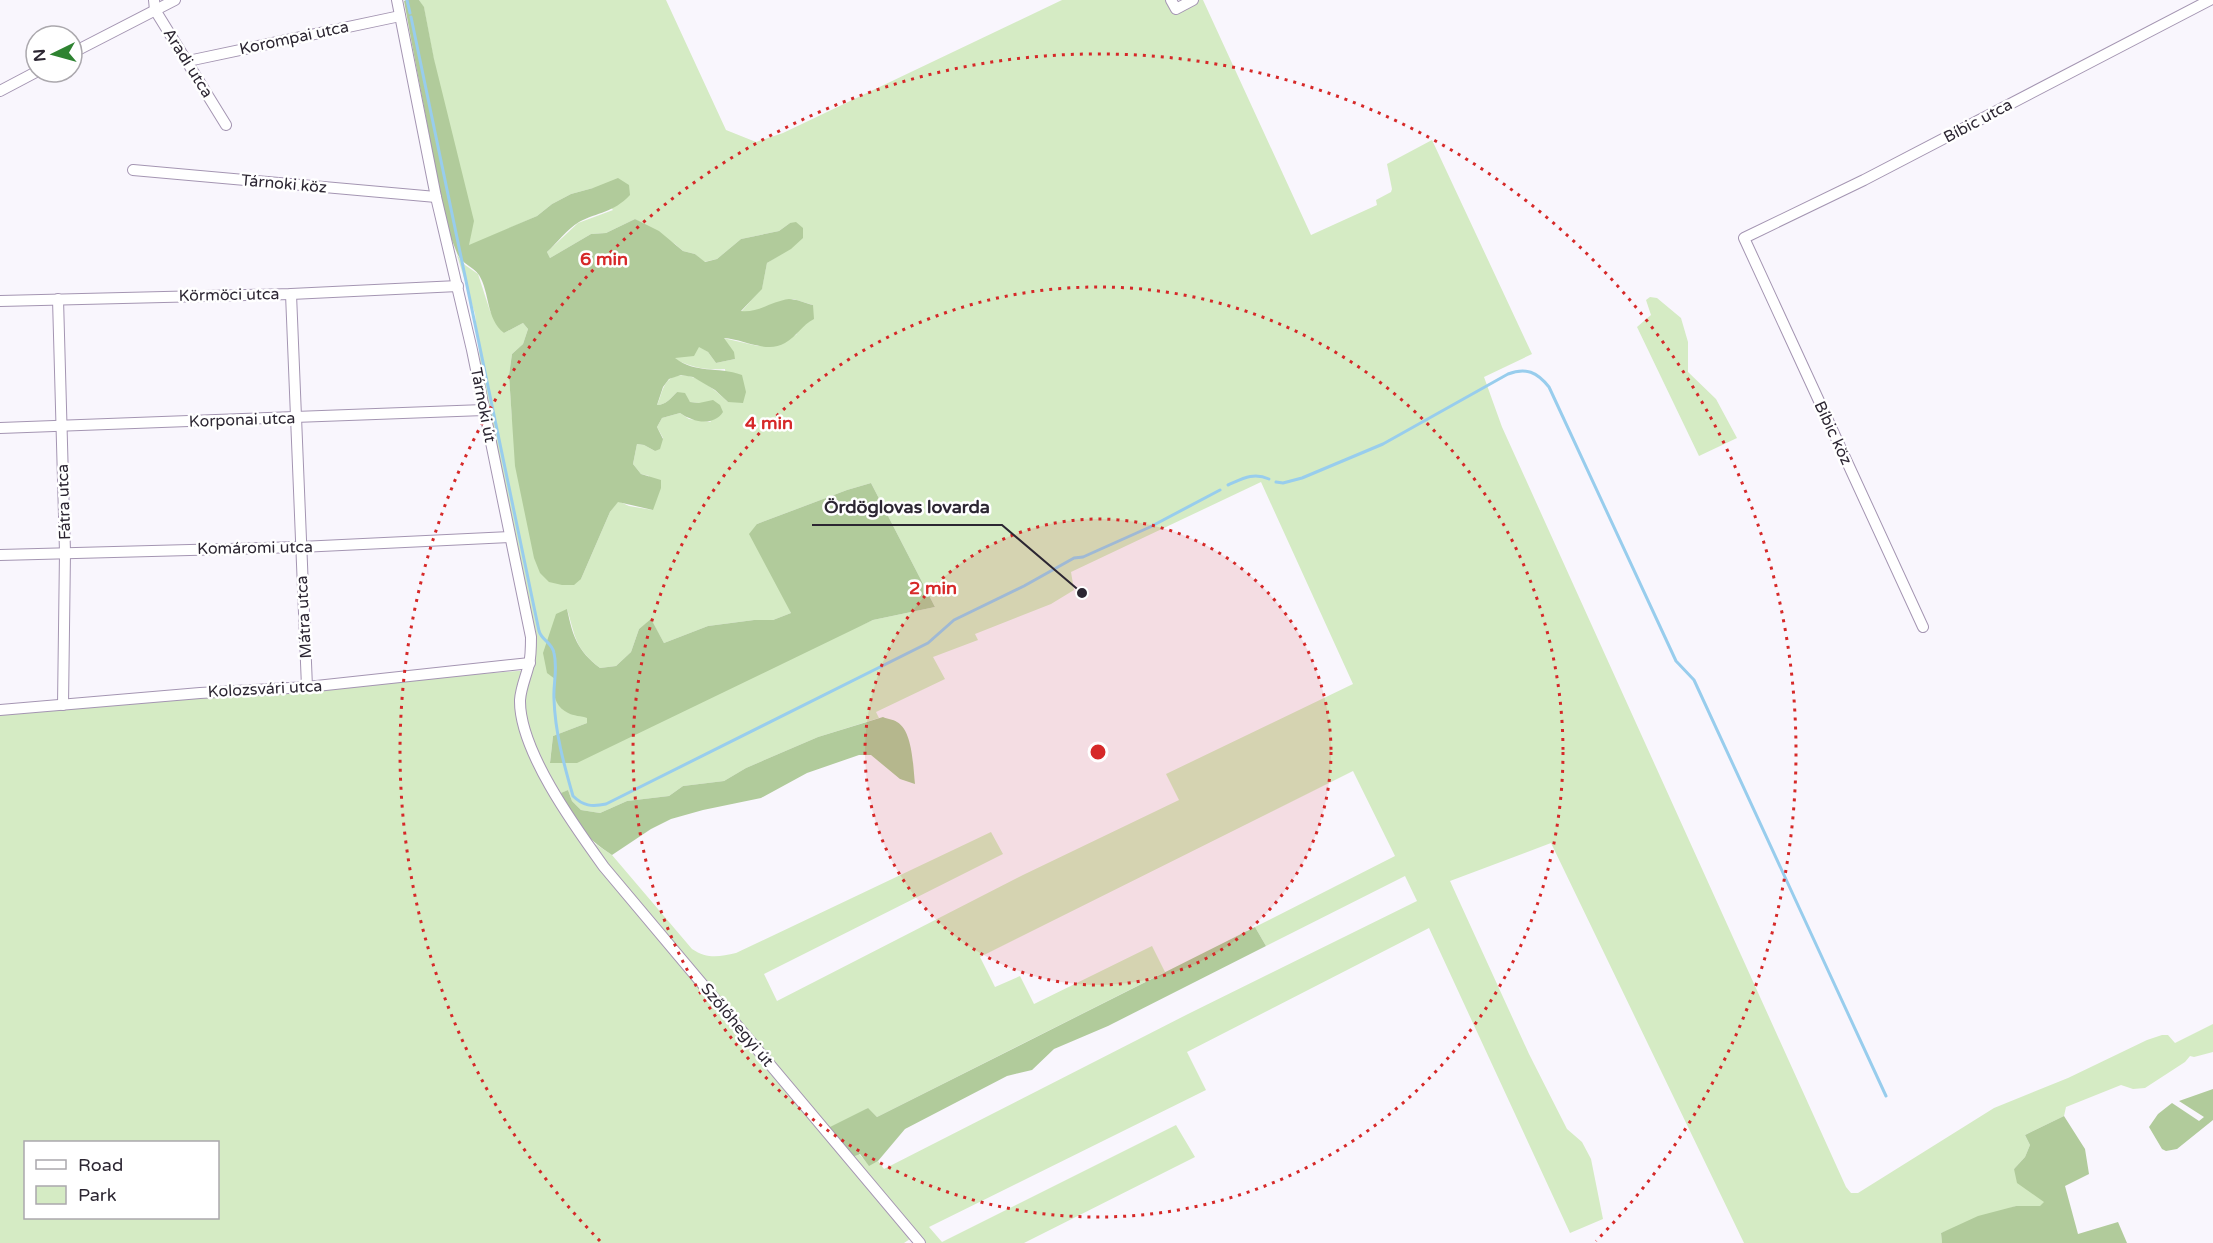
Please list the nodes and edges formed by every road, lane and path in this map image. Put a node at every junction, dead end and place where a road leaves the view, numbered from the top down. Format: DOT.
graph roads {
  1 [pos="175,0"];
  2 [pos="397,0"];
  3 [pos="1193,0"];
  4 [pos="2210,0"];
  5 [pos="154,5"];
  6 [pos="1173,5"];
  7 [pos="400,16"];
  8 [pos="84,46"];
  9 [pos="188,61"];
  10 [pos="24,78"];
  11 [pos="0,91"];
  12 [pos="226,125"];
  13 [pos="133,171"];
  14 [pos="436,197"];
  15 [pos="1744,238"];
  16 [pos="458,286"];
  17 [pos="291,294"];
  18 [pos="58,299"];
  19 [pos="0,302"];
  20 [pos="484,410"];
  21 [pos="295,418"];
  22 [pos="62,425"];
  23 [pos="0,428"];
  24 [pos="510,537"];
  25 [pos="300,547"];
  26 [pos="65,552"];
  27 [pos="0,555"];
  28 [pos="1923,627"];
  29 [pos="530,663"];
  30 [pos="307,687"];
  31 [pos="63,705"];
  32 [pos="0,711"];
  33 [pos="560,803"];
  34 [pos="920,1243"];
  1 -- 5 [label="street"];
  2 -- 7 [label="street, Tárnoki út"];
  3 -- 6 [label="street"];
  4 -- 15 [label="street, Bíbic utca"];
  5 -- 8 [label="street"];
  5 -- 9 [label="street, Aradi utca"];
  7 -- 9 [label="street, Korompai utca"];
  7 -- 14 [label="street, Tárnoki út"];
  9 -- 12 [label="street, Aradi utca"];
  10 -- 11 [label="street"];
  13 -- 14 [label="street, Tárnoki köz"];
  14 -- 16 [label="street, Tárnoki út"];
  15 -- 28 [label="street, Bíbic köz"];
  16 -- 17 [label="street, Körmöci utca"];
  16 -- 20 [label="street, Tárnoki út"];
  17 -- 18 [label="street, Körmöci utca"];
  17 -- 21 [label="street, Mátra utca"];
  18 -- 19 [label="street, Körmöci utca"];
  18 -- 22 [label="street, Fátra utca"];
  20 -- 21 [label="street, Korponai utca"];
  20 -- 24 [label="street, Tárnoki út"];
  21 -- 22 [label="street, Korponai utca"];
  21 -- 25 [label="street, Mátra utca"];
  22 -- 23 [label="street, Korponai utca"];
  22 -- 26 [label="street, Fátra utca"];
  24 -- 25 [label="street, Komáromi utca"];
  24 -- 29 [label="street, Tárnoki út"];
  25 -- 26 [label="street, Komáromi utca"];
  25 -- 30 [label="street, Mátra utca"];
  26 -- 27 [label="street, Komáromi utca"];
  26 -- 31 [label="street, Fátra utca"];
  29 -- 30 [label="street, Kolozsvári utca"];
  29 -- 33 [label="street, Tárnoki út"];
  30 -- 31 [label="street, Kolozsvári utca"];
  31 -- 32 [label="street, Kolozsvári utca"];
  33 -- 34 [label="street, Szőlőhegyi út"];
}
